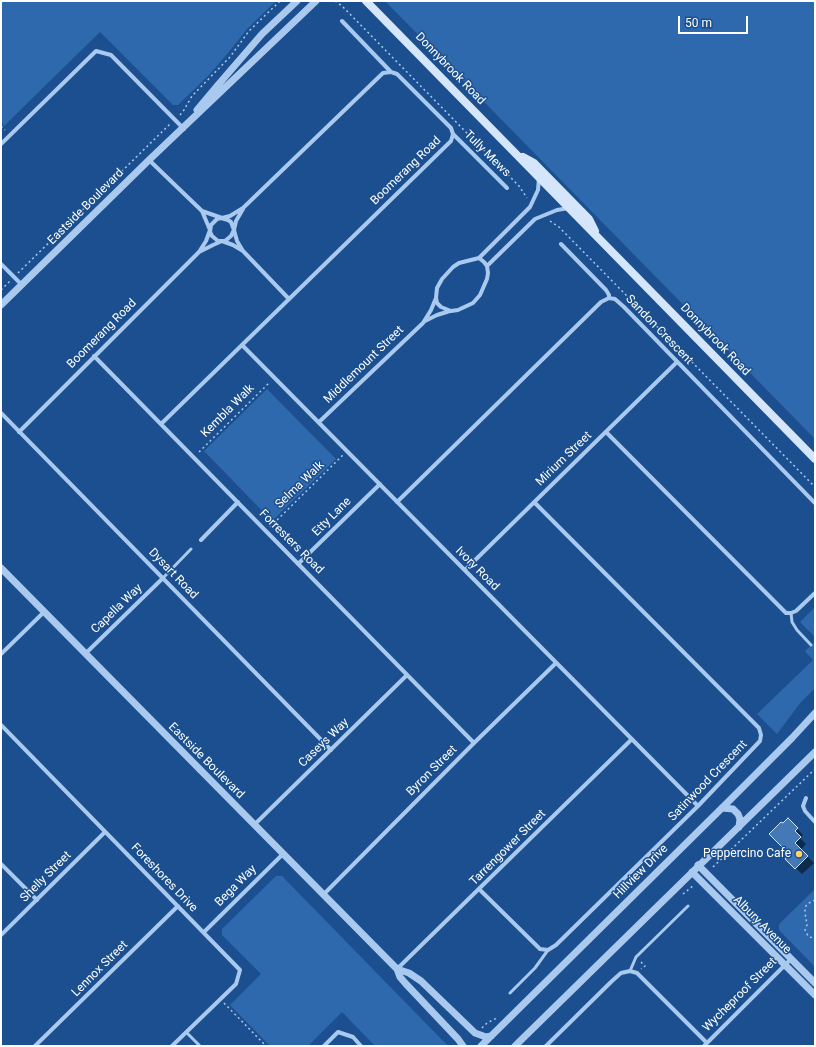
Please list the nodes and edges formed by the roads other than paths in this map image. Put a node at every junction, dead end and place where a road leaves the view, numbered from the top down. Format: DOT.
graph roads {
  1 [pos="297,1"];
  2 [pos="316,1"];
  3 [pos="366,1"];
  4 [pos="342,21"];
  5 [pos="391,72"];
  6 [pos="185,127"];
  7 [pos="453,134"];
  8 [pos="1,144"];
  9 [pos="516,154"];
  10 [pos="150,160"];
  11 [pos="539,177"];
  12 [pos="507,188"];
  13 [pos="243,208"];
  14 [pos="569,208"];
  15 [pos="202,211"];
  16 [pos="222,218"];
  17 [pos="210,230"];
  18 [pos="234,230"];
  19 [pos="598,237"];
  20 [pos="222,241"];
  21 [pos="561,244"];
  22 [pos="243,251"];
  23 [pos="199,252"];
  24 [pos="479,258"];
  25 [pos="1,264"];
  26 [pos="488,266"];
  27 [pos="22,285"];
  28 [pos="436,298"];
  29 [pos="609,298"];
  30 [pos="289,299"];
  31 [pos="1,305"];
  32 [pos="451,311"];
  33 [pos="423,323"];
  34 [pos="242,345"];
  35 [pos="94,356"];
  36 [pos="677,362"];
  37 [pos="1,413"];
  38 [pos="319,422"];
  39 [pos="161,424"];
  40 [pos="19,432"];
  41 [pos="606,432"];
  42 [pos="815,459"];
  43 [pos="380,484"];
  44 [pos="238,502"];
  45 [pos="397,502"];
  46 [pos="534,502"];
  47 [pos="815,503"];
  48 [pos="201,540"];
  49 [pos="191,549"];
  50 [pos="298,564"];
  51 [pos="1,568"];
  52 [pos="464,570"];
  53 [pos="163,578"];
  54 [pos="815,593"];
  55 [pos="44,612"];
  56 [pos="791,613"];
  57 [pos="811,644"];
  58 [pos="1,654"];
  59 [pos="85,654"];
  60 [pos="556,663"];
  61 [pos="408,675"];
  62 [pos="815,713"];
  63 [pos="1,725"];
  64 [pos="632,739"];
  65 [pos="474,743"];
  66 [pos="331,750"];
  67 [pos="815,752"];
  68 [pos="806,798"];
  69 [pos="698,806"];
  70 [pos="722,808"];
  71 [pos="815,822"];
  72 [pos="254,826"];
  73 [pos="739,827"];
  74 [pos="105,832"];
  75 [pos="283,854"];
  76 [pos="1,864"];
  77 [pos="698,865"];
  78 [pos="692,872"];
  79 [pos="479,890"];
  80 [pos="322,895"];
  81 [pos="37,900"];
  82 [pos="178,906"];
  83 [pos="688,906"];
  84 [pos="204,932"];
  85 [pos="1,935"];
  86 [pos="548,950"];
  87 [pos="791,959"];
  88 [pos="785,965"];
  89 [pos="397,970"];
  90 [pos="630,971"];
  91 [pos="815,983"];
  92 [pos="510,993"];
  93 [pos="815,995"];
  94 [pos="186,1032"];
  95 [pos="492,1035"];
  96 [pos="39,1042"];
  97 [pos="705,1044"];
  98 [pos="35,1046"];
  99 [pos="43,1046"];
  100 [pos="172,1046"];
  101 [pos="200,1046"];
  102 [pos="324,1046"];
  103 [pos="361,1046"];
  104 [pos="462,1046"];
  105 [pos="481,1046"];
  106 [pos="515,1046"];
  107 [pos="546,1046"];
  1 -- 6 [label="street, Eastside Boulevard"];
  2 -- 6 [label="street, Eastside Boulevard"];
  3 -- 9 [label="main road, Donnybrook Road"];
  4 -- 5 [label="street, Boomerang Road"];
  5 -- 7 [label="street, Boomerang Road"];
  5 -- 13 [label="street"];
  6 -- 8 [label="street"];
  6 -- 10 [label="street, Eastside Boulevard"];
  7 -- 12 [label="street, Tully Mews"];
  7 -- 30 [label="street, Boomerang Road"];
  9 -- 11 [label="main road, Donnybrook Road"];
  9 -- 19 [label="main road, Donnybrook Road"];
  10 -- 15 [label="street"];
  10 -- 27 [label="street, Eastside Boulevard"];
  11 -- 14 [label="main road, Donnybrook Road"];
  11 -- 24 [label="street"];
  13 -- 16 [label="street"];
  13 -- 18 [label="street"];
  14 -- 19 [label="main road, Donnybrook Road"];
  14 -- 26 [label="street"];
  15 -- 16 [label="street"];
  15 -- 17 [label="street"];
  16 -- 17 [label="street"];
  16 -- 18 [label="street"];
  17 -- 20 [label="street"];
  17 -- 23 [label="street"];
  18 -- 20 [label="street"];
  18 -- 22 [label="street"];
  19 -- 42 [label="main road, Donnybrook Road"];
  20 -- 22 [label="street"];
  20 -- 23 [label="street"];
  21 -- 29 [label="street"];
  22 -- 30 [label="street"];
  23 -- 35 [label="street, Boomerang Road"];
  24 -- 26 [label="street"];
  24 -- 28 [label="street"];
  25 -- 27 [label="street"];
  26 -- 32 [label="street"];
  27 -- 31 [label="street, Eastside Boulevard"];
  28 -- 32 [label="street"];
  28 -- 33 [label="street, Middlemount Street"];
  29 -- 36 [label="street, Sandon Crescent"];
  29 -- 45 [label="street, Sandon Crescent"];
  30 -- 34 [label="street, Boomerang Road"];
  32 -- 33 [label="street, Middlemount Street"];
  33 -- 38 [label="street, Middlemount Street"];
  34 -- 38 [label="street, Ivory Road"];
  34 -- 39 [label="street, Boomerang Road"];
  35 -- 39 [label="street, Forresters Road"];
  35 -- 40 [label="street, Boomerang Road"];
  36 -- 41 [label="street, Mirium Street"];
  36 -- 47 [label="street, Sandon Crescent"];
  37 -- 40 [label="street, Dysart Road"];
  38 -- 43 [label="street, Ivory Road"];
  39 -- 44 [label="street, Forresters Road"];
  40 -- 53 [label="street, Dysart Road"];
  41 -- 46 [label="street, Mirium Street"];
  41 -- 56 [label="street"];
  43 -- 45 [label="street, Ivory Road"];
  43 -- 50 [label="street, Etty Lane"];
  44 -- 48 [label="street"];
  44 -- 50 [label="street, Forresters Road"];
  45 -- 52 [label="street, Ivory Road"];
  46 -- 52 [label="street, Mirium Street"];
  46 -- 69 [label="street, Satinwood Crescent"];
  49 -- 53 [label="lane"];
  50 -- 61 [label="street, Forresters Road"];
  51 -- 55 [label="street, Eastside Boulevard"];
  52 -- 60 [label="street, Ivory Road"];
  53 -- 59 [label="street, Capella Way"];
  53 -- 66 [label="street, Dysart Road"];
  54 -- 56 [label="street"];
  55 -- 58 [label="street"];
  55 -- 59 [label="street, Eastside Boulevard"];
  56 -- 57 [label="lane"];
  59 -- 72 [label="street, Eastside Boulevard"];
  60 -- 64 [label="street, Ivory Road"];
  60 -- 65 [label="street, Byron Street"];
  61 -- 65 [label="street, Forresters Road"];
  61 -- 66 [label="street, Caseys Way"];
  62 -- 70 [label="street, Hillview Drive"];
  63 -- 74 [label="street, Foreshores Drive"];
  64 -- 69 [label="street, Ivory Road"];
  64 -- 79 [label="street, Tarrengower Street"];
  65 -- 80 [label="street, Byron Street"];
  66 -- 72 [label="street, Caseys Way"];
  67 -- 73 [label="street"];
  68 -- 71 [label="street"];
  69 -- 86 [label="street, Satinwood Crescent"];
  70 -- 73 [label="street"];
  70 -- 95 [label="street, Hillview Drive"];
  72 -- 75 [label="street, Eastside Boulevard"];
  73 -- 77 [label="street"];
  74 -- 81 [label="street, Shelly Street"];
  74 -- 82 [label="street, Foreshores Drive"];
  75 -- 80 [label="street, Eastside Boulevard"];
  75 -- 84 [label="street, Bega Way"];
  76 -- 81 [label="street"];
  77 -- 78 [label="street"];
  77 -- 87 [label="street, Albury Avenue"];
  78 -- 88 [label="street, Albury Avenue"];
  78 -- 106 [label="street"];
  79 -- 86 [label="street"];
  79 -- 89 [label="street, Tarrengower Street"];
  80 -- 89 [label="street, Eastside Boulevard"];
  81 -- 85 [label="street, Shelly Street"];
  82 -- 84 [label="street, Foreshores Drive"];
  82 -- 96 [label="street, Lennox Street"];
  83 -- 90 [label="lane"];
  84 -- 94 [label="street, Foreshores Drive"];
  86 -- 92 [label="lane"];
  87 -- 88 [label="street, Wycheproof Street"];
  87 -- 91 [label="street, Albury Avenue"];
  88 -- 93 [label="street, Albury Avenue"];
  88 -- 97 [label="street, Wycheproof Street"];
  89 -- 95 [label="street, Eastside Boulevard"];
  89 -- 104 [label="street, Eastside Boulevard"];
  90 -- 97 [label="street"];
  90 -- 107 [label="street"];
  94 -- 100 [label="street, Foreshores Drive"];
  94 -- 101 [label="lane"];
  95 -- 105 [label="street, Hillview Drive"];
  96 -- 98 [label="street, Lennox Street"];
  96 -- 99 [label="street"];
  102 -- 103 [label="street"];
}
